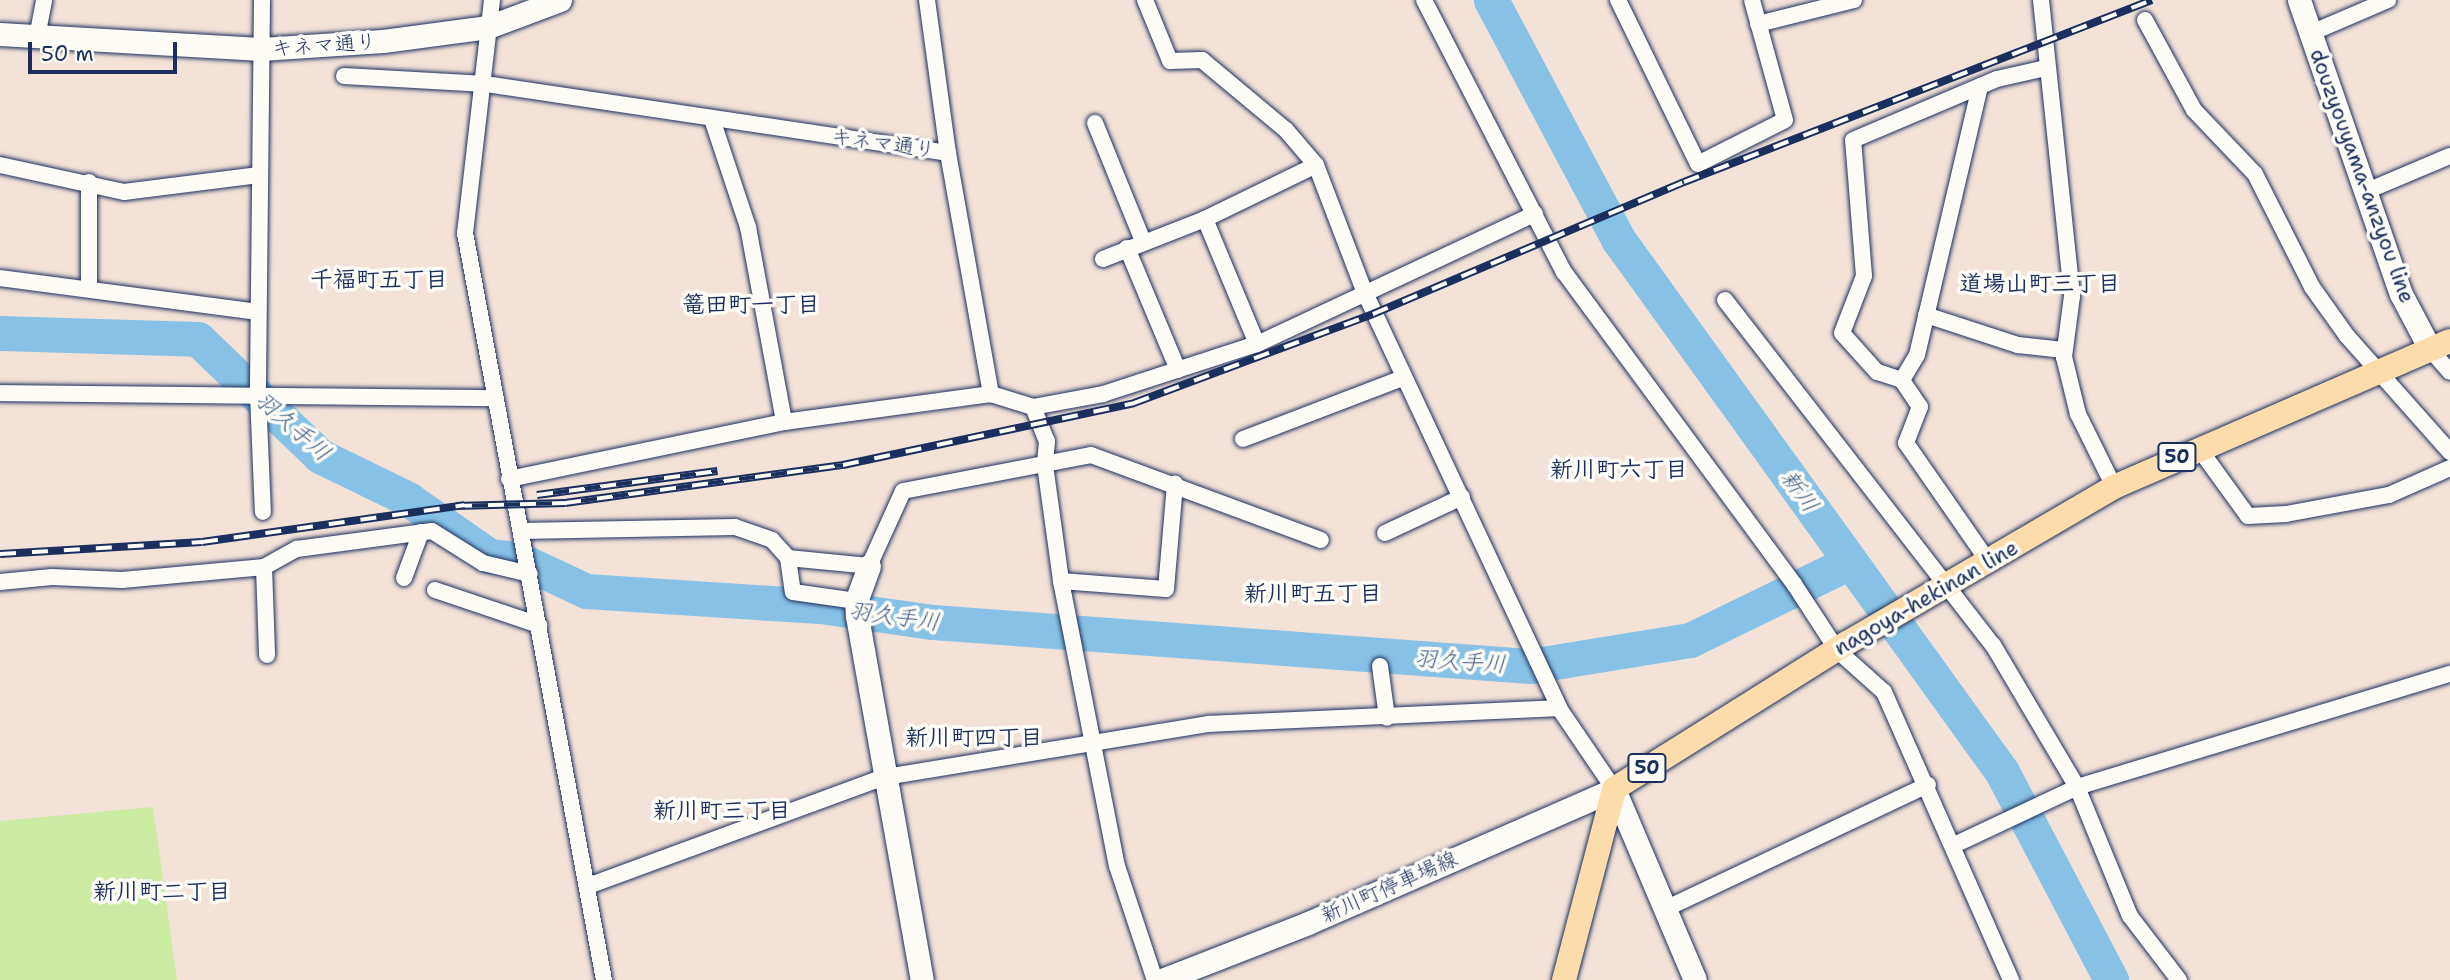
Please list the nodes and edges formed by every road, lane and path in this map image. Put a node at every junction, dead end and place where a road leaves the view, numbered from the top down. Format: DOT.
graph roads {
  1 [pos="44,0"];
  2 [pos="262,0"];
  3 [pos="492,0"];
  4 [pos="559,0"];
  5 [pos="927,0"];
  6 [pos="1145,0"];
  7 [pos="1424,0"];
  8 [pos="1618,0"];
  9 [pos="1752,0"];
  10 [pos="1854,0"];
  11 [pos="2041,0"];
  12 [pos="2299,0"];
  13 [pos="2388,0"];
  14 [pos="2145,20"];
  15 [pos="1758,24"];
  16 [pos="488,27"];
  17 [pos="2311,33"];
  18 [pos="0,34"];
  19 [pos="37,37"];
  20 [pos="261,49"];
  21 [pos="2046,68"];
  22 [pos="344,76"];
  23 [pos="486,84"];
  24 [pos="1980,86"];
  25 [pos="712,119"];
  26 [pos="1095,123"];
  27 [pos="948,153"];
  28 [pos="2450,156"];
  29 [pos="1316,165"];
  30 [pos="0,166"];
  31 [pos="259,176"];
  32 [pos="89,182"];
  33 [pos="2367,191"];
  34 [pos="1535,214"];
  35 [pos="1205,219"];
  36 [pos="1143,241"];
  37 [pos="1127,248"];
  38 [pos="1103,259"];
  39 [pos="0,278"];
  40 [pos="89,287"];
  41 [pos="1365,293"];
  42 [pos="1725,300"];
  43 [pos="258,312"];
  44 [pos="1926,315"];
  45 [pos="1257,344"];
  46 [pos="2440,345"];
  47 [pos="2064,350"];
  48 [pos="1178,370"];
  49 [pos="2450,372"];
  50 [pos="2374,373"];
  51 [pos="1403,379"];
  52 [pos="1902,380"];
  53 [pos="0,393"];
  54 [pos="991,394"];
  55 [pos="257,395"];
  56 [pos="492,398"];
  57 [pos="1033,407"];
  58 [pos="784,422"];
  59 [pos="1244,439"];
  60 [pos="2198,447"];
  61 [pos="2450,452"];
  62 [pos="1045,465"];
  63 [pos="2450,468"];
  64 [pos="509,480"];
  65 [pos="1175,483"];
  66 [pos="2114,486"];
  67 [pos="1462,497"];
  68 [pos="263,512"];
  69 [pos="521,531"];
  70 [pos="421,532"];
  71 [pos="1385,533"];
  72 [pos="1321,540"];
  73 [pos="788,558"];
  74 [pos="1988,561"];
  75 [pos="869,566"];
  76 [pos="264,567"];
  77 [pos="530,574"];
  78 [pos="404,578"];
  79 [pos="1060,581"];
  80 [pos="0,582"];
  81 [pos="1943,588"];
  82 [pos="435,590"];
  83 [pos="856,601"];
  84 [pos="539,625"];
  85 [pos="1842,646"];
  86 [pos="267,655"];
  87 [pos="1380,666"];
  88 [pos="2450,674"];
  89 [pos="1559,708"];
  90 [pos="1387,718"];
  91 [pos="1092,740"];
  92 [pos="885,777"];
  93 [pos="1928,785"];
  94 [pos="2077,788"];
  95 [pos="1614,789"];
  96 [pos="1955,845"];
  97 [pos="588,887"];
  98 [pos="1663,910"];
  99 [pos="604,980"];
  100 [pos="922,980"];
  101 [pos="1155,980"];
  102 [pos="1162,980"];
  103 [pos="1564,980"];
  104 [pos="1695,980"];
  105 [pos="2011,980"];
  106 [pos="2179,980"];
  1 -- 19 [label="street"];
  2 -- 20 [label="street"];
  3 -- 16 [label="street"];
  4 -- 16 [label="main road, キネマ通り"];
  5 -- 27 [label="street, キネマ通り"];
  6 -- 29 [label="street"];
  7 -- 34 [label="street"];
  8 -- 15 [label="street"];
  9 -- 15 [label="street"];
  10 -- 15 [label="street"];
  11 -- 21 [label="street"];
  12 -- 17 [label="main road, douzyouyama-anzyou line"];
  13 -- 17 [label="street"];
  14 -- 50 [label="street"];
  16 -- 20 [label="main road, キネマ通り"];
  16 -- 23 [label="street"];
  17 -- 33 [label="main road, douzyouyama-anzyou line"];
  18 -- 19 [label="main road, キネマ通り"];
  19 -- 20 [label="main road, キネマ通り"];
  20 -- 31 [label="street"];
  21 -- 24 [label="street"];
  21 -- 47 [label="street"];
  22 -- 23 [label="street, キネマ通り"];
  23 -- 25 [label="street, キネマ通り"];
  23 -- 56 [label="street"];
  24 -- 44 [label="street"];
  24 -- 52 [label="street"];
  25 -- 27 [label="street, キネマ通り"];
  25 -- 58 [label="street"];
  26 -- 36 [label="street"];
  27 -- 54 [label="street, キネマ通り"];
  28 -- 33 [label="street"];
  29 -- 35 [label="street"];
  29 -- 41 [label="street"];
  30 -- 32 [label="street"];
  31 -- 32 [label="street"];
  31 -- 43 [label="street"];
  32 -- 40 [label="street"];
  33 -- 46 [label="main road, douzyouyama-anzyou line"];
  34 -- 41 [label="street"];
  34 -- 85 [label="street"];
  35 -- 36 [label="street"];
  35 -- 45 [label="street"];
  36 -- 37 [label="street"];
  37 -- 38 [label="street"];
  37 -- 48 [label="street"];
  39 -- 40 [label="street"];
  40 -- 43 [label="street"];
  41 -- 45 [label="street"];
  41 -- 51 [label="street"];
  42 -- 81 [label="street"];
  43 -- 55 [label="street"];
  44 -- 47 [label="street"];
  44 -- 52 [label="street"];
  45 -- 48 [label="street"];
  46 -- 49 [label="street"];
  46 -- 50 [label="main road, nagoya-hekinan line / 50"];
  47 -- 66 [label="street"];
  48 -- 57 [label="street"];
  50 -- 60 [label="main road, nagoya-hekinan line / 50"];
  50 -- 61 [label="street"];
  51 -- 59 [label="street"];
  51 -- 67 [label="street"];
  52 -- 74 [label="street"];
  53 -- 55 [label="street"];
  54 -- 57 [label="street"];
  54 -- 58 [label="street"];
  55 -- 56 [label="street"];
  55 -- 68 [label="street"];
  56 -- 64 [label="street"];
  57 -- 62 [label="street"];
  58 -- 64 [label="street"];
  60 -- 63 [label="street"];
  60 -- 66 [label="main road, nagoya-hekinan line / 50"];
  62 -- 65 [label="street"];
  62 -- 75 [label="street"];
  62 -- 79 [label="street"];
  64 -- 69 [label="street"];
  65 -- 72 [label="street"];
  65 -- 79 [label="street"];
  66 -- 74 [label="main road, nagoya-hekinan line / 50"];
  67 -- 71 [label="street"];
  67 -- 89 [label="street"];
  69 -- 73 [label="street"];
  69 -- 77 [label="street"];
  70 -- 76 [label="street"];
  70 -- 77 [label="street"];
  70 -- 78 [label="street"];
  73 -- 75 [label="street"];
  73 -- 83 [label="street"];
  74 -- 81 [label="main road, nagoya-hekinan line / 50"];
  75 -- 83 [label="main road"];
  76 -- 80 [label="street"];
  76 -- 86 [label="street"];
  77 -- 84 [label="street"];
  79 -- 91 [label="street"];
  81 -- 85 [label="main road, nagoya-hekinan line / 50"];
  81 -- 94 [label="street"];
  82 -- 84 [label="street"];
  83 -- 92 [label="main road"];
  84 -- 97 [label="street"];
  85 -- 93 [label="street"];
  85 -- 95 [label="main road, nagoya-hekinan line / 50"];
  87 -- 90 [label="street"];
  88 -- 94 [label="street"];
  89 -- 90 [label="street"];
  89 -- 95 [label="street"];
  90 -- 91 [label="street"];
  91 -- 92 [label="street"];
  91 -- 101 [label="street"];
  92 -- 97 [label="street"];
  92 -- 100 [label="main road"];
  93 -- 96 [label="street"];
  93 -- 98 [label="street"];
  94 -- 96 [label="street"];
  94 -- 106 [label="street"];
  95 -- 98 [label="main road"];
  95 -- 102 [label="main road, 新川町停車場線"];
  95 -- 103 [label="main road, 50"];
  96 -- 105 [label="street"];
  97 -- 99 [label="street"];
  98 -- 104 [label="main road"];
}
